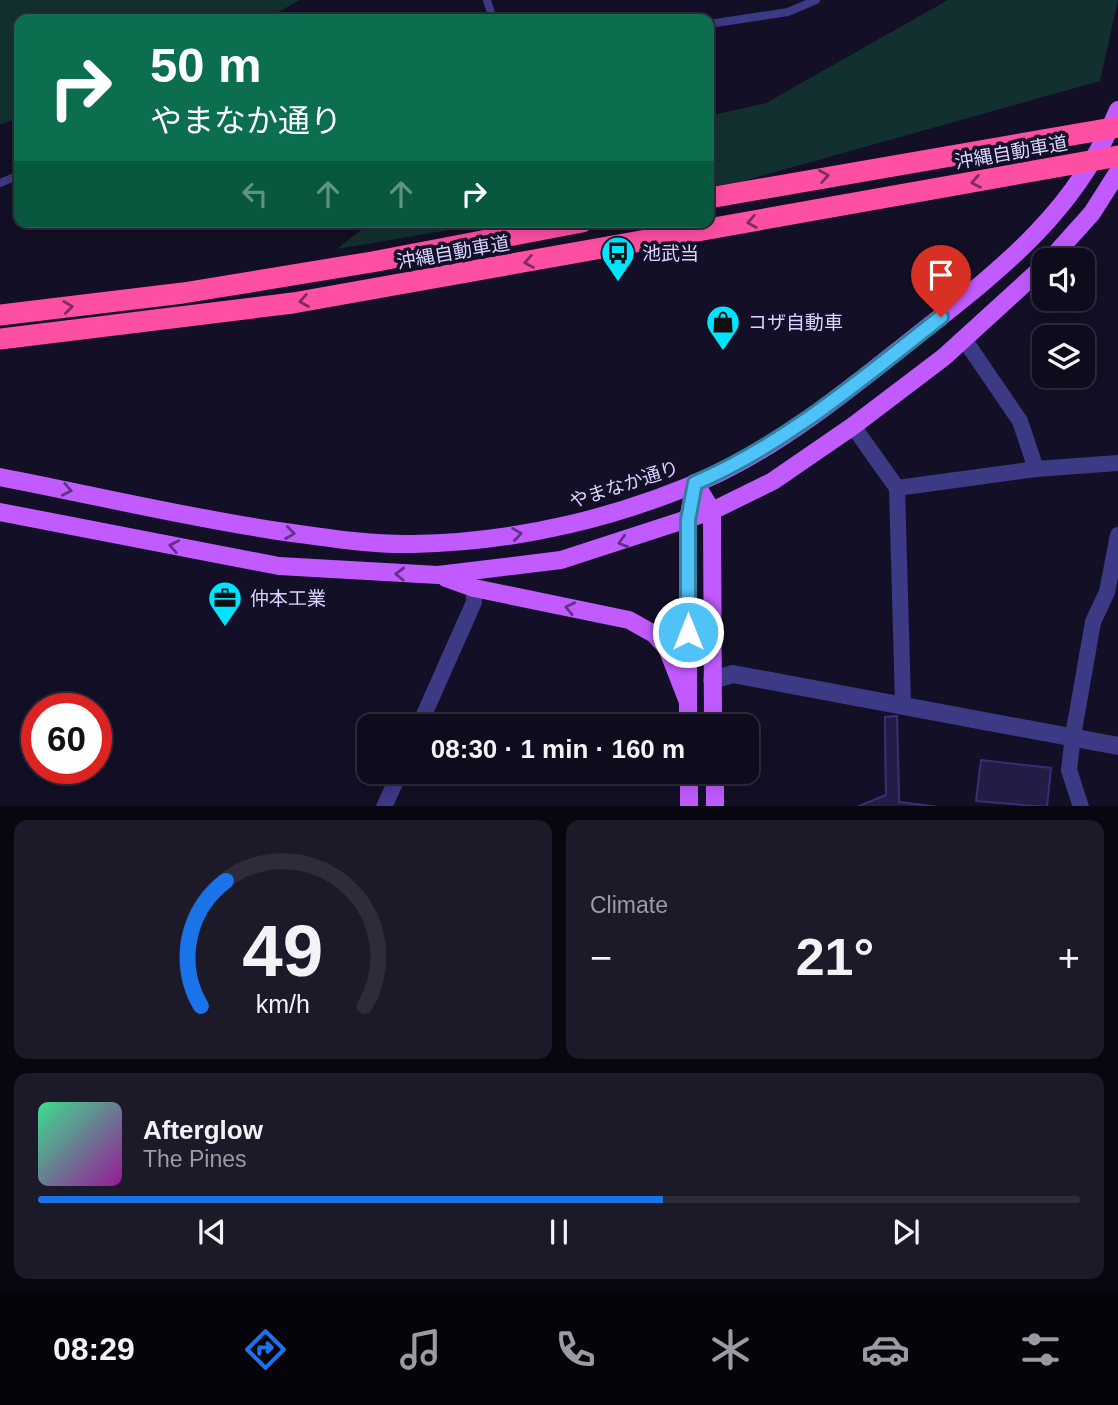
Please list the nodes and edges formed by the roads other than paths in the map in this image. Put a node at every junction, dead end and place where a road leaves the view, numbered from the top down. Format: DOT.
graph roads {
  1 [pos="816,0"];
  2 [pos="714,23"];
  3 [pos="1118,110"];
  4 [pos="1118,127"];
  5 [pos="1118,156"];
  6 [pos="1118,172"];
  7 [pos="714,197"];
  8 [pos="1118,200"];
  9 [pos="1092,213"];
  10 [pos="550,228"];
  11 [pos="1061,248"];
  12 [pos="1032,277"];
  13 [pos="0,315"];
  14 [pos="0,339"];
  15 [pos="964,339"];
  16 [pos="853,426"];
  17 [pos="1118,463"];
  18 [pos="1036,468"];
  19 [pos="0,477"];
  20 [pos="695,483"];
  21 [pos="897,488"];
  22 [pos="712,511"];
  23 [pos="0,512"];
  24 [pos="688,520"];
  25 [pos="1118,535"];
  26 [pos="438,575"];
  27 [pos="474,588"];
  28 [pos="712,680"];
  29 [pos="688,702"];
  30 [pos="903,703"];
  31 [pos="424,714"];
  32 [pos="688,714"];
  33 [pos="713,714"];
  34 [pos="1073,736"];
  35 [pos="1118,746"];
  36 [pos="395,784"];
  37 [pos="689,784"];
  38 [pos="715,784"];
  39 [pos="384,806"];
  40 [pos="689,806"];
  41 [pos="715,806"];
  42 [pos="1081,806"];
  1 -- 2 [label="lane"];
  3 -- 20 [label="main road, やまなか通り"];
  7 -- 4 [label="highway, 沖縄自動車道, one-way"];
  5 -- 14 [label="highway, 沖縄自動車道, one-way"];
  6 -- 9 [label="main road"];
  8 -- 9 [label="main road"];
  9 -- 11 [label="main road"];
  13 -- 10 [label="highway, 沖縄自動車道, one-way"];
  12 -- 15 [label="main road"];
  15 -- 16 [label="main road"];
  15 -- 18 [label="street"];
  16 -- 21 [label="street"];
  16 -- 22 [label="main road"];
  17 -- 18 [label="street"];
  18 -- 21 [label="street"];
  19 -- 20 [label="main road, やまなか通り, one-way"];
  20 -- 22 [label="main road"];
  20 -- 24 [label="main road"];
  21 -- 30 [label="street"];
  22 -- 24 [label="main road"];
  22 -- 28 [label="main road"];
  26 -- 23 [label="main road, one-way"];
  24 -- 26 [label="main road, one-way"];
  24 -- 29 [label="main road"];
  25 -- 34 [label="street"];
  26 -- 27 [label="main road"];
  29 -- 27 [label="main road, one-way"];
  27 -- 31 [label="street"];
  28 -- 30 [label="street"];
  28 -- 33 [label="main road"];
  29 -- 32 [label="main road"];
  30 -- 34 [label="street"];
  34 -- 35 [label="street"];
  34 -- 42 [label="street"];
  36 -- 39 [label="street"];
  37 -- 40 [label="main road"];
  38 -- 41 [label="main road"];
}
